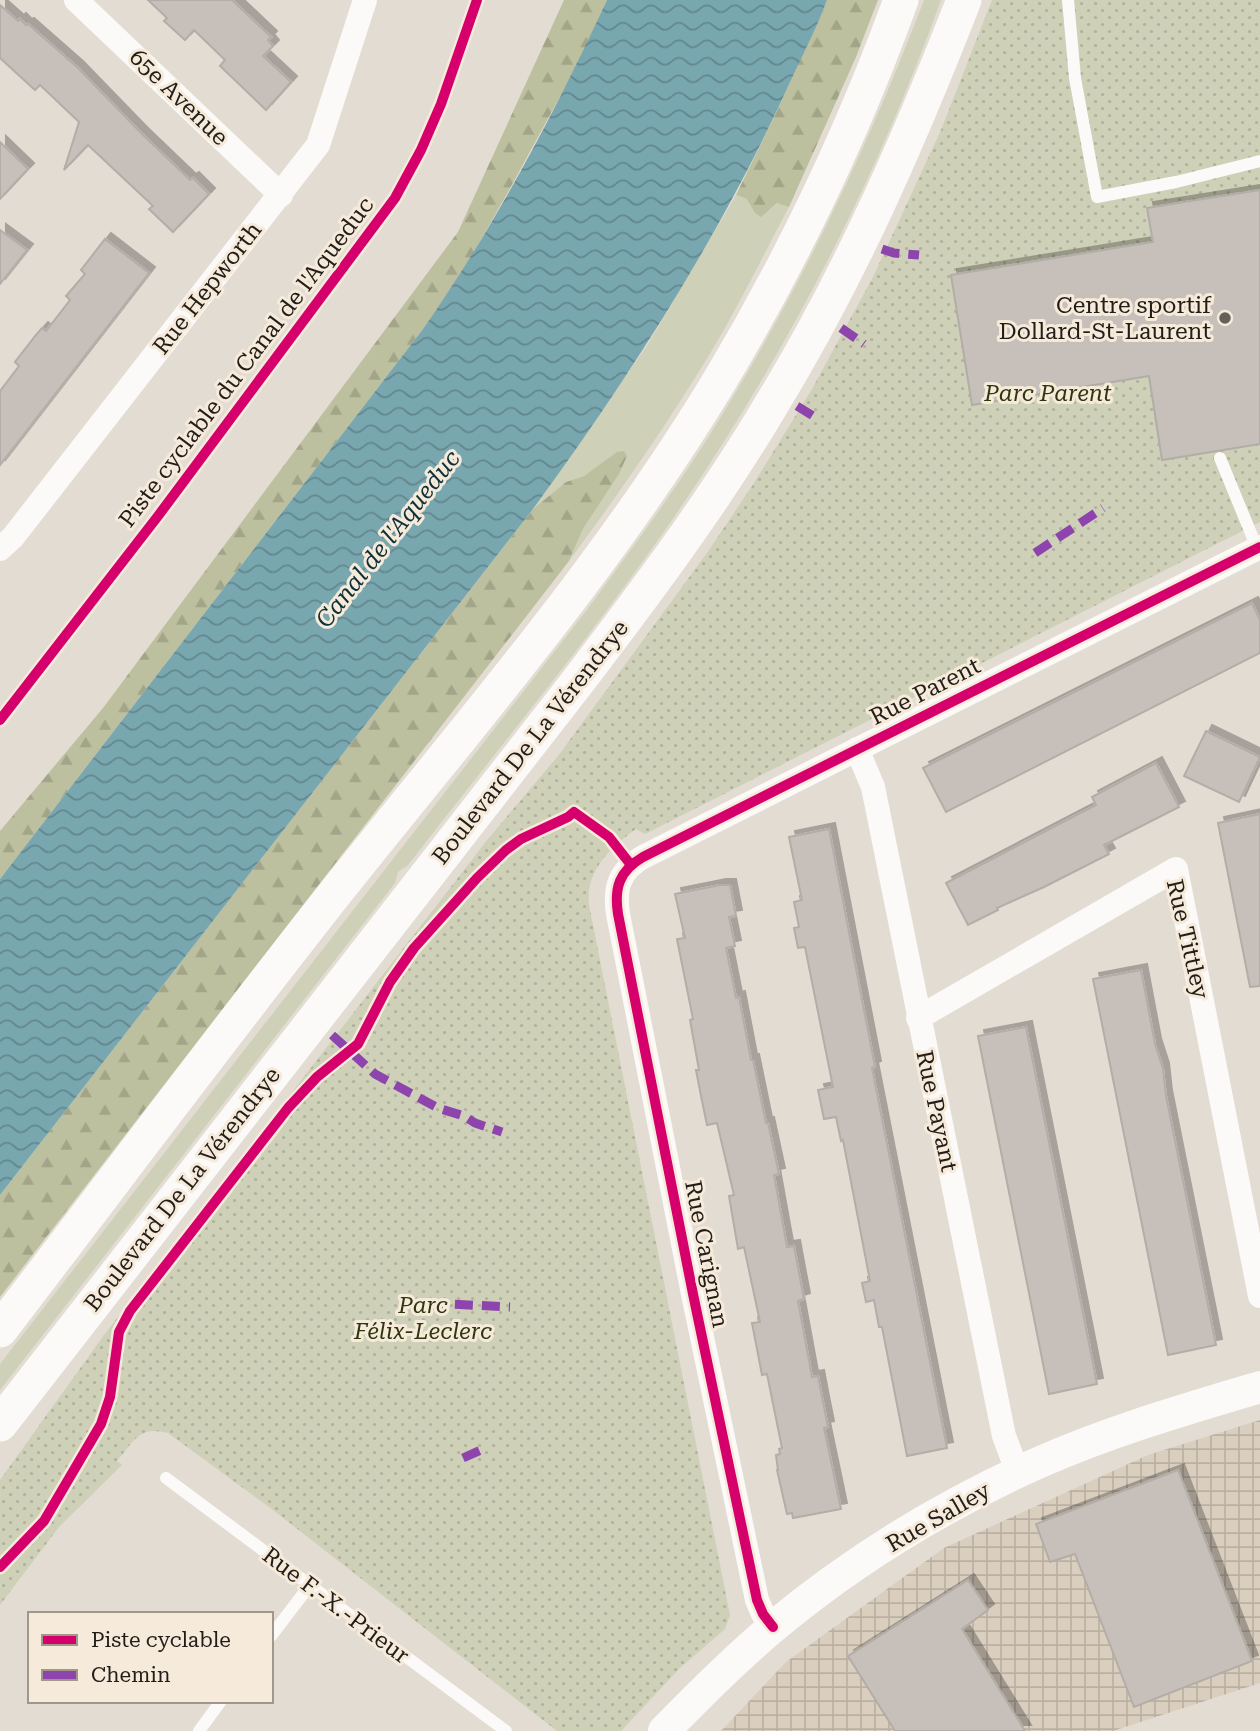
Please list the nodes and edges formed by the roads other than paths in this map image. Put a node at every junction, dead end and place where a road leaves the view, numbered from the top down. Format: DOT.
graph roads {
  1 [pos="76,0"];
  2 [pos="365,0"];
  3 [pos="901,0"];
  4 [pos="964,0"];
  5 [pos="1068,0"];
  6 [pos="1260,161"];
  7 [pos="281,195"];
  8 [pos="1220,458"];
  9 [pos="1258,547"];
  10 [pos="0,549"];
  11 [pos="857,749"];
  12 [pos="617,884"];
  13 [pos="918,1018"];
  14 [pos="1260,1296"];
  15 [pos="0,1330"];
  16 [pos="1260,1387"];
  17 [pos="0,1424"];
  18 [pos="1018,1473"];
  19 [pos="166,1478"];
  20 [pos="310,1585"];
  21 [pos="773,1628"];
  22 [pos="273,1633"];
  23 [pos="220,1703"];
  24 [pos="199,1731"];
  25 [pos="506,1731"];
  26 [pos="664,1731"];
  1 -- 7 [label="street, 65e Avenue"];
  2 -- 7 [label="street, Rue Hepworth"];
  3 -- 15 [label="main road"];
  4 -- 17 [label="main road, Boulevard De La Vérendrye"];
  5 -- 6 [label="lane"];
  7 -- 10 [label="street, Rue Hepworth"];
  8 -- 9 [label="lane"];
  9 -- 11 [label="street, Rue Parent"];
  11 -- 12 [label="street, Rue Parent"];
  11 -- 13 [label="street, Rue Payant"];
  12 -- 21 [label="street, Rue Carignan"];
  13 -- 14 [label="street, Rue Tittley"];
  13 -- 18 [label="street, Rue Payant"];
  16 -- 18 [label="street, Rue Salley"];
  18 -- 21 [label="street, Rue Salley"];
  19 -- 20 [label="lane, Rue F.-X.-Prieur"];
  20 -- 22 [label="lane"];
  20 -- 25 [label="lane, Rue F.-X.-Prieur"];
  21 -- 26 [label="street, Rue Salley"];
  23 -- 24 [label="lane"];
}
